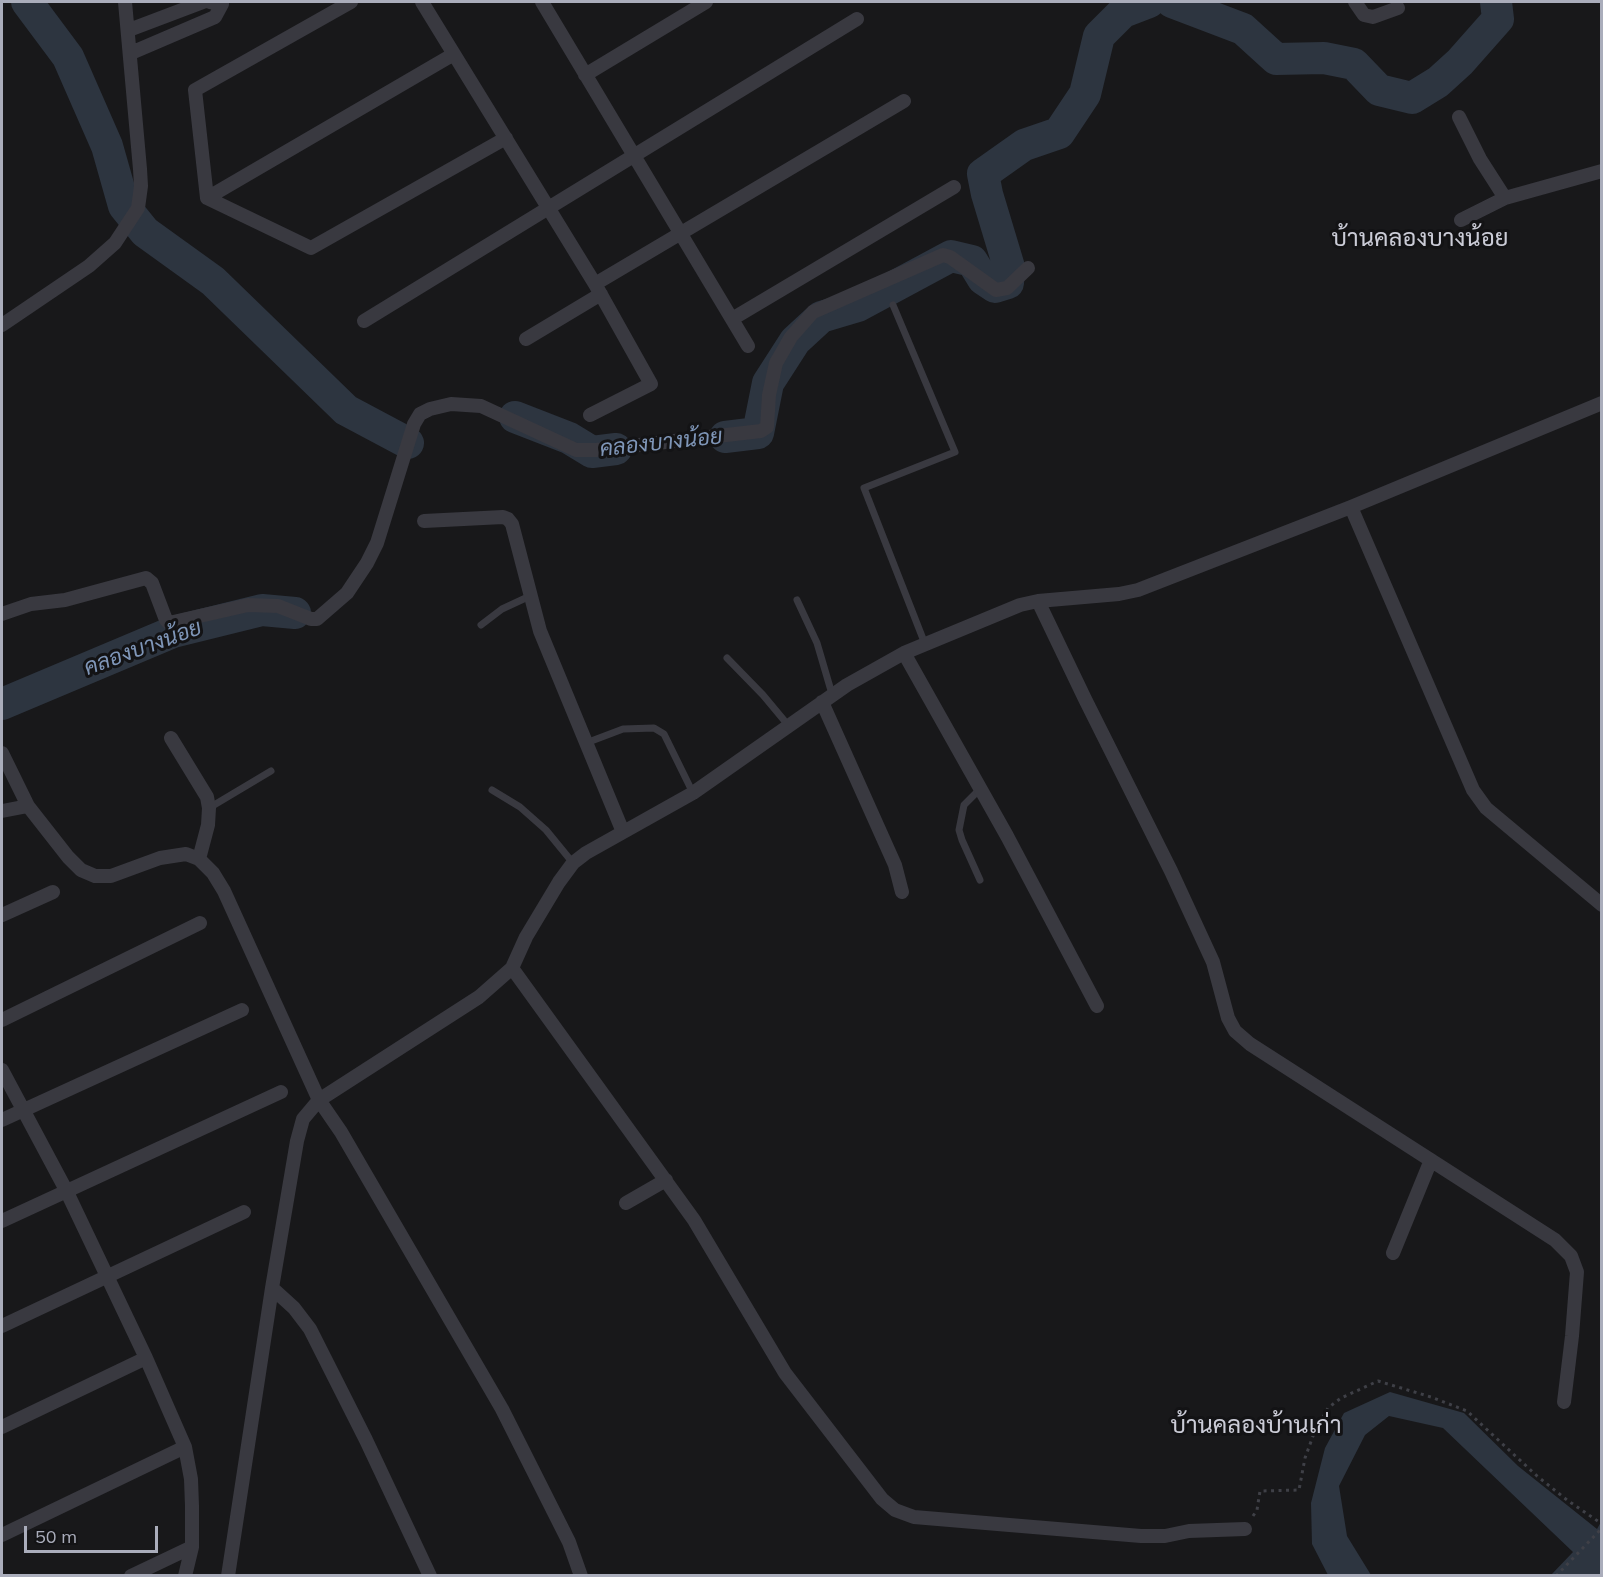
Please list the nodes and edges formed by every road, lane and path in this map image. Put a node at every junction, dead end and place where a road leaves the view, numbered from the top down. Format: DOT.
graph roads {
  1 [pos="125,2"];
  2 [pos="203,2"];
  3 [pos="220,2"];
  4 [pos="351,2"];
  5 [pos="422,2"];
  6 [pos="542,2"];
  7 [pos="706,2"];
  8 [pos="1355,2"];
  9 [pos="1398,8"];
  10 [pos="857,19"];
  11 [pos="129,30"];
  12 [pos="131,52"];
  13 [pos="454,54"];
  14 [pos="585,75"];
  15 [pos="904,101"];
  16 [pos="1459,117"];
  17 [pos="506,138"];
  18 [pos="633,156"];
  19 [pos="1602,171"];
  20 [pos="954,187"];
  21 [pos="207,198"];
  22 [pos="1505,198"];
  23 [pos="548,208"];
  24 [pos="1461,220"];
  25 [pos="679,234"];
  26 [pos="1028,268"];
  27 [pos="598,289"];
  28 [pos="893,305"];
  29 [pos="732,319"];
  30 [pos="364,321"];
  31 [pos="2,326"];
  32 [pos="526,339"];
  33 [pos="748,346"];
  34 [pos="1602,403"];
  35 [pos="590,415"];
  36 [pos="1351,507"];
  37 [pos="424,521"];
  38 [pos="530,596"];
  39 [pos="797,600"];
  40 [pos="1038,601"];
  41 [pos="2,614"];
  42 [pos="481,626"];
  43 [pos="925,644"];
  44 [pos="904,653"];
  45 [pos="727,658"];
  46 [pos="827,698"];
  47 [pos="788,725"];
  48 [pos="171,738"];
  49 [pos="586,743"];
  50 [pos="2,753"];
  51 [pos="271,771"];
  52 [pos="980,789"];
  53 [pos="492,790"];
  54 [pos="693,793"];
  55 [pos="28,806"];
  56 [pos="209,808"];
  57 [pos="2,811"];
  58 [pos="623,832"];
  59 [pos="199,859"];
  60 [pos="573,863"];
  61 [pos="980,880"];
  62 [pos="53,892"];
  63 [pos="902,892"];
  64 [pos="1602,905"];
  65 [pos="2,915"];
  66 [pos="200,923"];
  67 [pos="512,968"];
  68 [pos="1097,1006"];
  69 [pos="242,1010"];
  70 [pos="2,1020"];
  71 [pos="2,1070"];
  72 [pos="280,1092"];
  73 [pos="319,1100"];
  74 [pos="24,1109"];
  75 [pos="2,1120"];
  76 [pos="1431,1160"];
  77 [pos="666,1180"];
  78 [pos="66,1190"];
  79 [pos="626,1203"];
  80 [pos="244,1212"];
  81 [pos="2,1221"];
  82 [pos="1393,1253"];
  83 [pos="108,1277"];
  84 [pos="272,1288"];
  85 [pos="2,1326"];
  86 [pos="146,1358"];
  87 [pos="1564,1402"];
  88 [pos="2,1426"];
  89 [pos="185,1447"];
  90 [pos="1602,1526"];
  91 [pos="1245,1529"];
  92 [pos="2,1535"];
  93 [pos="192,1547"];
  94 [pos="131,1575"];
  95 [pos="185,1575"];
  96 [pos="228,1575"];
  97 [pos="430,1575"];
  98 [pos="581,1575"];
  99 [pos="1556,1575"];
  1 -- 11 [label="street"];
  2 -- 11 [label="street"];
  3 -- 12 [label="street"];
  4 -- 21 [label="street"];
  5 -- 13 [label="street"];
  6 -- 14 [label="street"];
  7 -- 14 [label="street"];
  8 -- 9 [label="street"];
  10 -- 18 [label="street"];
  11 -- 12 [label="street"];
  12 -- 31 [label="street"];
  13 -- 17 [label="street"];
  13 -- 21 [label="street"];
  14 -- 18 [label="street"];
  15 -- 25 [label="street"];
  16 -- 22 [label="street"];
  17 -- 21 [label="street"];
  17 -- 23 [label="street"];
  18 -- 23 [label="street"];
  18 -- 25 [label="street"];
  19 -- 22 [label="street"];
  20 -- 29 [label="street"];
  22 -- 24 [label="street"];
  23 -- 27 [label="street"];
  23 -- 30 [label="street"];
  25 -- 27 [label="street"];
  25 -- 29 [label="street"];
  26 -- 41 [label="street"];
  27 -- 32 [label="street"];
  27 -- 35 [label="street"];
  28 -- 43 [label="lane"];
  29 -- 33 [label="street"];
  34 -- 36 [label="street"];
  36 -- 40 [label="street"];
  36 -- 64 [label="street"];
  37 -- 38 [label="street"];
  38 -- 42 [label="lane"];
  38 -- 49 [label="street"];
  39 -- 46 [label="lane"];
  40 -- 43 [label="street"];
  40 -- 76 [label="street"];
  43 -- 44 [label="street"];
  44 -- 46 [label="street"];
  44 -- 52 [label="street"];
  45 -- 47 [label="lane"];
  46 -- 47 [label="street"];
  46 -- 63 [label="street"];
  47 -- 54 [label="street"];
  48 -- 56 [label="street"];
  49 -- 54 [label="lane"];
  49 -- 58 [label="street"];
  50 -- 55 [label="street"];
  51 -- 56 [label="lane"];
  52 -- 61 [label="lane"];
  52 -- 68 [label="street"];
  53 -- 60 [label="lane"];
  54 -- 58 [label="street"];
  55 -- 57 [label="street"];
  55 -- 59 [label="street"];
  56 -- 59 [label="street"];
  58 -- 60 [label="street"];
  59 -- 73 [label="street"];
  60 -- 67 [label="street"];
  62 -- 65 [label="street"];
  66 -- 70 [label="street"];
  67 -- 73 [label="street"];
  67 -- 77 [label="street"];
  69 -- 74 [label="street"];
  71 -- 74 [label="street"];
  72 -- 78 [label="street"];
  73 -- 84 [label="street"];
  73 -- 98 [label="street"];
  74 -- 75 [label="street"];
  74 -- 78 [label="street"];
  76 -- 82 [label="street"];
  76 -- 87 [label="street"];
  77 -- 79 [label="street"];
  77 -- 91 [label="street"];
  78 -- 81 [label="street"];
  78 -- 83 [label="street"];
  80 -- 83 [label="street"];
  83 -- 85 [label="street"];
  83 -- 86 [label="street"];
  84 -- 96 [label="street"];
  84 -- 97 [label="street"];
  86 -- 88 [label="street"];
  86 -- 89 [label="street"];
  89 -- 92 [label="street"];
  89 -- 93 [label="street"];
  90 -- 91 [label="path"];
  90 -- 99 [label="path"];
  93 -- 94 [label="street"];
  93 -- 95 [label="street"];
}
